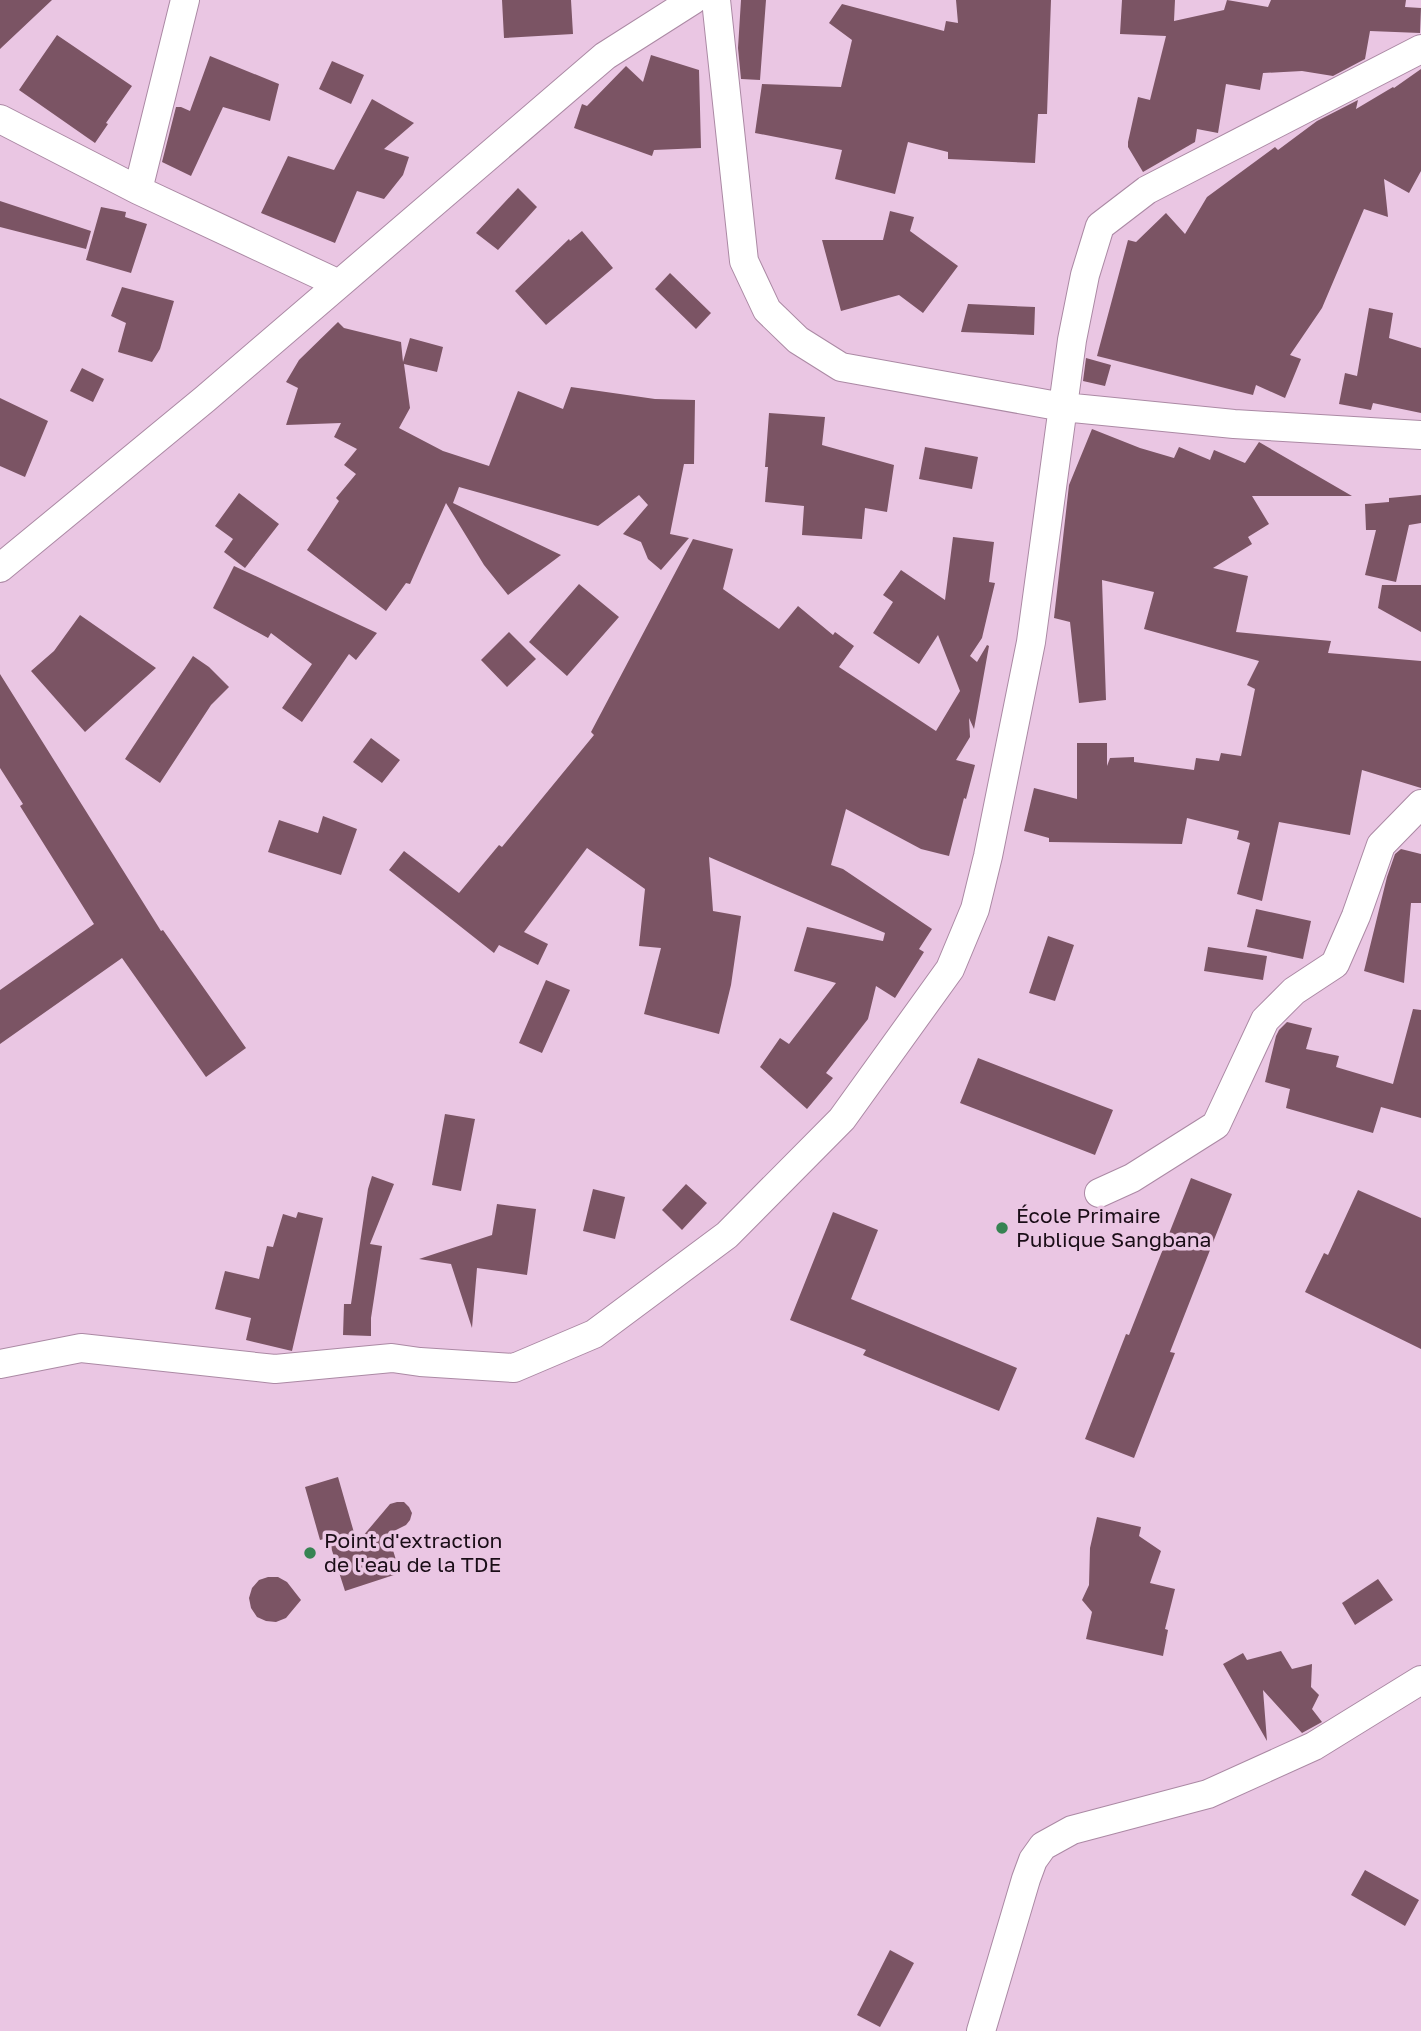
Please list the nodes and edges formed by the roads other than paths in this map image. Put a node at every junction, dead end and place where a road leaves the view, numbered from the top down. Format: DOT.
graph roads {
  1 [pos="185,0"];
  2 [pos="693,0"];
  3 [pos="716,0"];
  4 [pos="1421,50"];
  5 [pos="0,119"];
  6 [pos="138,190"];
  7 [pos="339,284"];
  8 [pos="1063,407"];
  9 [pos="1421,435"];
  10 [pos="0,568"];
  11 [pos="1421,804"];
  12 [pos="1099,1193"];
  13 [pos="0,1364"];
  14 [pos="1421,1680"];
  15 [pos="981,2031"];
  1 -- 6 [label="street"];
  2 -- 7 [label="street"];
  3 -- 8 [label="street"];
  4 -- 8 [label="street"];
  5 -- 6 [label="street"];
  6 -- 7 [label="street"];
  7 -- 10 [label="street"];
  8 -- 9 [label="street"];
  8 -- 13 [label="street"];
  11 -- 12 [label="street"];
  14 -- 15 [label="street"];
}
